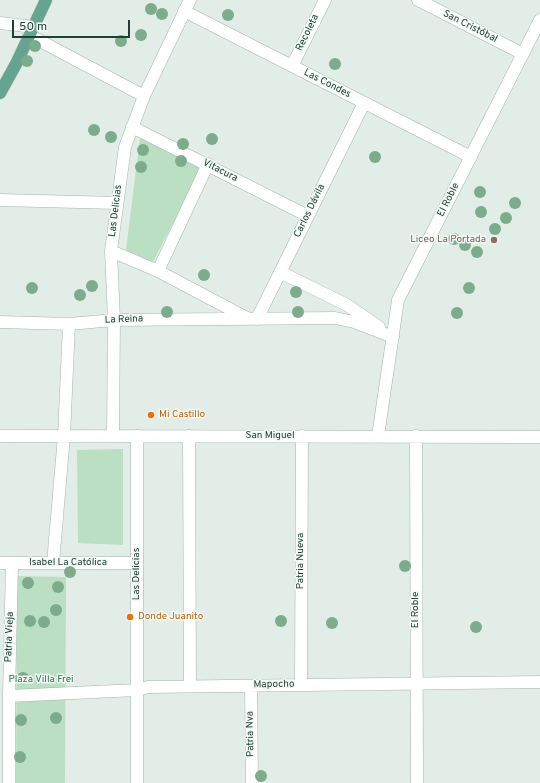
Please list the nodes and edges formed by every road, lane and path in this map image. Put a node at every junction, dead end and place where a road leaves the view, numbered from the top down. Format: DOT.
graph roads {
  1 [pos="46,0"];
  2 [pos="190,0"];
  3 [pos="325,0"];
  4 [pos="418,0"];
  5 [pos="184,11"];
  6 [pos="540,20"];
  7 [pos="0,23"];
  8 [pos="32,31"];
  9 [pos="536,38"];
  10 [pos="523,54"];
  11 [pos="292,66"];
  12 [pos="0,93"];
  13 [pos="144,96"];
  14 [pos="364,103"];
  15 [pos="132,127"];
  16 [pos="470,157"];
  17 [pos="208,164"];
  18 [pos="0,200"];
  19 [pos="117,203"];
  20 [pos="308,216"];
  21 [pos="111,251"];
  22 [pos="158,271"];
  23 [pos="280,272"];
  24 [pos="253,319"];
  25 [pos="114,320"];
  26 [pos="0,322"];
  27 [pos="69,324"];
  28 [pos="393,337"];
  29 [pos="0,436"];
  30 [pos="64,436"];
  31 [pos="113,436"];
  32 [pos="137,436"];
  33 [pos="189,436"];
  34 [pos="302,436"];
  35 [pos="378,436"];
  36 [pos="416,436"];
  37 [pos="540,437"];
  38 [pos="12,563"];
  39 [pos="54,563"];
  40 [pos="137,563"];
  41 [pos="0,564"];
  42 [pos="540,682"];
  43 [pos="416,683"];
  44 [pos="301,685"];
  45 [pos="190,686"];
  46 [pos="251,686"];
  47 [pos="137,690"];
  48 [pos="9,696"];
  49 [pos="9,783"];
  50 [pos="137,783"];
  51 [pos="252,783"];
  52 [pos="417,783"];
  1 -- 8 [label="main road"];
  2 -- 5 [label="street, Las Delicias"];
  3 -- 11 [label="street, Recoleta"];
  4 -- 10 [label="street, San Cristóbal"];
  5 -- 11 [label="street, Las Condes"];
  5 -- 13 [label="street, Las Delicias"];
  6 -- 9 [label="street, El Roble"];
  7 -- 8 [label="street"];
  8 -- 12 [label="main road"];
  8 -- 13 [label="street"];
  9 -- 10 [label="street, El Roble"];
  10 -- 16 [label="street, El Roble"];
  11 -- 14 [label="street, Las Condes"];
  13 -- 15 [label="street, Las Delicias"];
  14 -- 16 [label="street, Las Condes"];
  14 -- 20 [label="street, Carlos Dávila"];
  15 -- 17 [label="street, Vitacura"];
  15 -- 19 [label="street, Las Delicias"];
  16 -- 28 [label="street, El Roble"];
  17 -- 20 [label="street, Vitacura"];
  17 -- 22 [label="street"];
  18 -- 19 [label="street"];
  19 -- 21 [label="street, Las Delicias"];
  20 -- 23 [label="street, Carlos Dávila"];
  21 -- 22 [label="street, La Reina"];
  21 -- 25 [label="street, Las Delicias"];
  22 -- 24 [label="street, La Reina"];
  23 -- 24 [label="street, Carlos Dávila"];
  23 -- 28 [label="street"];
  24 -- 25 [label="street, La Reina"];
  24 -- 28 [label="street, La Reina"];
  25 -- 27 [label="street, La Reina"];
  25 -- 31 [label="street, Las Delicias"];
  26 -- 27 [label="street, La Reina"];
  27 -- 30 [label="street"];
  28 -- 35 [label="street, El Roble"];
  29 -- 30 [label="street, San Miguel"];
  30 -- 31 [label="street, San Miguel"];
  30 -- 39 [label="street"];
  31 -- 32 [label="street, San Miguel"];
  32 -- 33 [label="street, San Miguel"];
  32 -- 40 [label="street, Las Delicias"];
  33 -- 34 [label="street, San Miguel"];
  33 -- 45 [label="street"];
  34 -- 35 [label="street, San Miguel"];
  34 -- 44 [label="street, Patria Nueva"];
  35 -- 36 [label="street, San Miguel"];
  36 -- 37 [label="street, San Miguel"];
  36 -- 43 [label="street, El Roble"];
  38 -- 39 [label="street, Isabel La Católica"];
  38 -- 41 [label="street, Isabel La Católica"];
  38 -- 48 [label="street, Patria Vieja"];
  39 -- 40 [label="street, Isabel La Católica"];
  40 -- 47 [label="street, Las Delicias"];
  42 -- 43 [label="street, Mapocho"];
  43 -- 44 [label="street, Mapocho"];
  43 -- 52 [label="street, El Roble"];
  44 -- 46 [label="street, Mapocho"];
  45 -- 46 [label="street, Mapocho"];
  45 -- 47 [label="street, Mapocho"];
  46 -- 51 [label="street, Patria Nva"];
  47 -- 48 [label="street, Mapocho"];
  47 -- 50 [label="street, Las Delicias"];
  48 -- 49 [label="street, Patria Vieja"];
}
